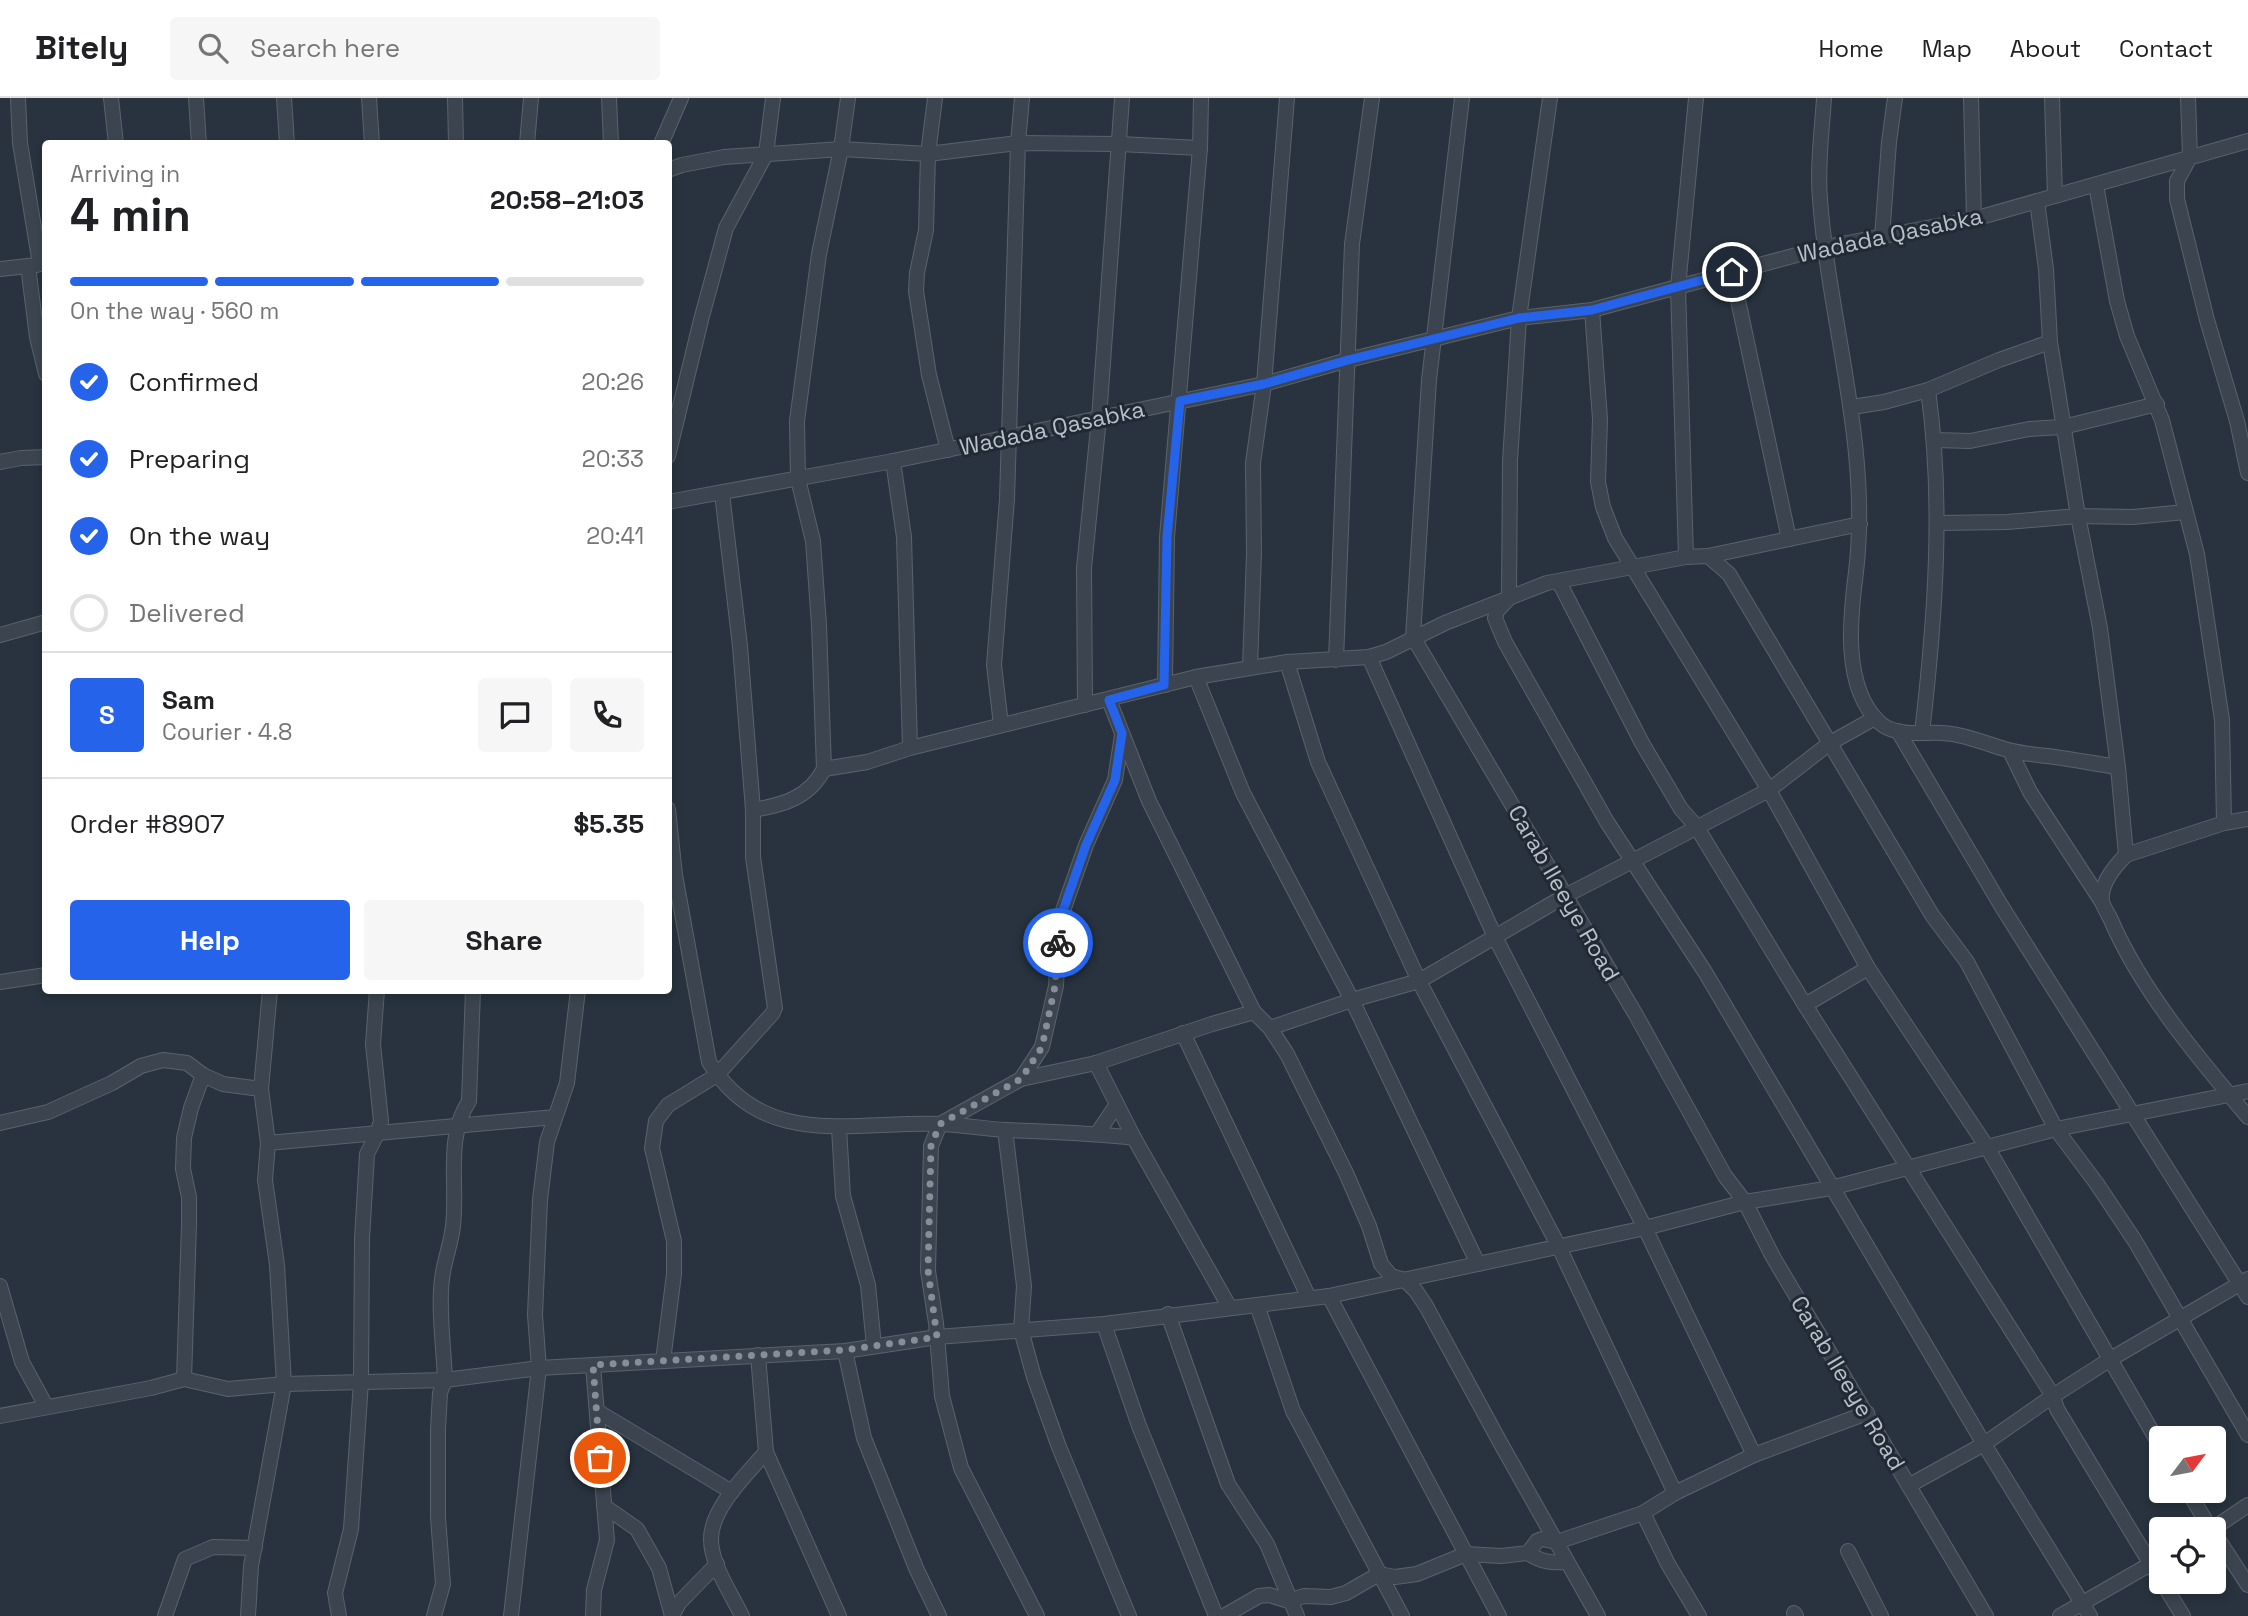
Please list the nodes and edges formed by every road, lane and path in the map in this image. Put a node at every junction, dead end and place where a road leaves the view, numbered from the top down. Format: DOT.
graph roads {
  1 [pos="18,98"];
  2 [pos="111,98"];
  3 [pos="196,98"];
  4 [pos="284,98"];
  5 [pos="369,98"];
  6 [pos="455,98"];
  7 [pos="531,98"];
  8 [pos="609,98"];
  9 [pos="681,98"];
  10 [pos="773,98"];
  11 [pos="848,98"];
  12 [pos="935,98"];
  13 [pos="1022,98"];
  14 [pos="1122,98"];
  15 [pos="1201,98"];
  16 [pos="1287,98"];
  17 [pos="1372,98"];
  18 [pos="1462,98"];
  19 [pos="1550,98"];
  20 [pos="1696,98"];
  21 [pos="1824,98"];
  22 [pos="1895,98"];
  23 [pos="1971,98"];
  24 [pos="2052,98"];
  25 [pos="2188,98"];
  26 [pos="116,140"];
  27 [pos="199,140"];
  28 [pos="287,140"];
  29 [pos="372,140"];
  30 [pos="456,140"];
  31 [pos="527,140"];
  32 [pos="611,140"];
  33 [pos="663,140"];
  34 [pos="2248,141"];
  35 [pos="1018,143"];
  36 [pos="1119,144"];
  37 [pos="1200,148"];
  38 [pos="841,149"];
  39 [pos="766,154"];
  40 [pos="928,154"];
  41 [pos="2190,158"];
  42 [pos="672,169"];
  43 [pos="2095,185"];
  44 [pos="2055,196"];
  45 [pos="2037,201"];
  46 [pos="1975,219"];
  47 [pos="1882,237"];
  48 [pos="1826,247"];
  49 [pos="38,264"];
  50 [pos="0,269"];
  51 [pos="1732,272"];
  52 [pos="1678,287"];
  53 [pos="1592,310"];
  54 [pos="1519,318"];
  55 [pos="1435,340"];
  56 [pos="2050,342"];
  57 [pos="42,358"];
  58 [pos="1348,360"];
  59 [pos="1264,384"];
  60 [pos="1928,390"];
  61 [pos="1180,401"];
  62 [pos="2157,404"];
  63 [pos="1852,407"];
  64 [pos="1099,418"];
  65 [pos="2242,420"];
  66 [pos="2063,427"];
  67 [pos="1010,436"];
  68 [pos="672,438"];
  69 [pos="1935,440"];
  70 [pos="948,450"];
  71 [pos="42,457"];
  72 [pos="893,461"];
  73 [pos="0,462"];
  74 [pos="2248,473"];
  75 [pos="798,479"];
  76 [pos="722,492"];
  77 [pos="672,501"];
  78 [pos="2185,512"];
  79 [pos="2078,516"];
  80 [pos="1937,523"];
  81 [pos="1860,524"];
  82 [pos="1789,539"];
  83 [pos="1708,556"];
  84 [pos="1686,557"];
  85 [pos="1632,567"];
  86 [pos="1559,582"];
  87 [pos="1509,598"];
  88 [pos="42,623"];
  89 [pos="0,635"];
  90 [pos="1413,637"];
  91 [pos="1369,657"];
  92 [pos="1336,660"];
  93 [pos="1287,662"];
  94 [pos="1250,667"];
  95 [pos="1196,677"];
  96 [pos="1164,685"];
  97 [pos="1109,700"];
  98 [pos="1086,705"];
  99 [pos="1875,718"];
  100 [pos="1000,725"];
  101 [pos="1898,731"];
  102 [pos="1122,733"];
  103 [pos="1922,733"];
  104 [pos="1830,743"];
  105 [pos="910,747"];
  106 [pos="2010,751"];
  107 [pos="2118,768"];
  108 [pos="824,769"];
  109 [pos="1769,790"];
  110 [pos="753,810"];
  111 [pos="2248,819"];
  112 [pos="2224,822"];
  113 [pos="1696,826"];
  114 [pos="672,847"];
  115 [pos="2126,856"];
  116 [pos="1632,860"];
  117 [pos="1565,896"];
  118 [pos="2102,902"];
  119 [pos="1495,937"];
  120 [pos="1868,968"];
  121 [pos="42,976"];
  122 [pos="1419,981"];
  123 [pos="0,982"];
  124 [pos="270,994"];
  125 [pos="377,994"];
  126 [pos="473,994"];
  127 [pos="578,994"];
  128 [pos="1352,1000"];
  129 [pos="1805,1005"];
  130 [pos="1254,1012"];
  131 [pos="1270,1028"];
  132 [pos="1183,1033"];
  133 [pos="1096,1063"];
  134 [pos="203,1075"];
  135 [pos="717,1075"];
  136 [pos="1021,1079"];
  137 [pos="261,1090"];
  138 [pos="2248,1091"];
  139 [pos="2228,1093"];
  140 [pos="1117,1104"];
  141 [pos="2131,1114"];
  142 [pos="555,1117"];
  143 [pos="2248,1117"];
  144 [pos="0,1122"];
  145 [pos="940,1124"];
  146 [pos="457,1126"];
  147 [pos="839,1128"];
  148 [pos="2056,1129"];
  149 [pos="1005,1130"];
  150 [pos="377,1134"];
  151 [pos="1097,1134"];
  152 [pos="1134,1138"];
  153 [pos="268,1143"];
  154 [pos="1987,1147"];
  155 [pos="1909,1169"];
  156 [pos="1831,1188"];
  157 [pos="1745,1202"];
  158 [pos="1645,1228"];
  159 [pos="1559,1247"];
  160 [pos="1478,1264"];
  161 [pos="1405,1280"];
  162 [pos="2244,1281"];
  163 [pos="0,1286"];
  164 [pos="1329,1296"];
  165 [pos="2248,1297"];
  166 [pos="1309,1298"];
  167 [pos="1257,1305"];
  168 [pos="1230,1308"];
  169 [pos="1168,1314"];
  170 [pos="2181,1320"];
  171 [pos="1104,1324"];
  172 [pos="1021,1330"];
  173 [pos="937,1337"];
  174 [pos="874,1346"];
  175 [pos="845,1350"];
  176 [pos="758,1355"];
  177 [pos="2109,1360"];
  178 [pos="663,1361"];
  179 [pos="593,1365"];
  180 [pos="539,1368"];
  181 [pos="184,1379"];
  182 [pos="445,1380"];
  183 [pos="361,1382"];
  184 [pos="284,1384"];
  185 [pos="2053,1396"];
  186 [pos="46,1406"];
  187 [pos="597,1411"];
  188 [pos="1867,1413"];
  189 [pos="0,1416"];
  190 [pos="2149,1427"];
  191 [pos="2248,1434"];
  192 [pos="1984,1444"];
  193 [pos="766,1452"];
  194 [pos="1754,1455"];
  195 [pos="1910,1485"];
  196 [pos="732,1492"];
  197 [pos="1675,1493"];
  198 [pos="604,1506"];
  199 [pos="2248,1506"];
  200 [pos="1643,1513"];
  201 [pos="2226,1521"];
  202 [pos="1557,1542"];
  203 [pos="255,1548"];
  204 [pos="2149,1550"];
  205 [pos="1848,1551"];
  206 [pos="2226,1552"];
  207 [pos="1528,1553"];
  208 [pos="1465,1554"];
  209 [pos="1567,1562"];
  210 [pos="717,1564"];
  211 [pos="2149,1566"];
  212 [pos="1379,1574"];
  213 [pos="2248,1585"];
  214 [pos="2170,1594"];
  215 [pos="1289,1601"];
  216 [pos="2086,1610"];
  217 [pos="165,1616"];
  218 [pos="248,1616"];
  219 [pos="339,1616"];
  220 [pos="434,1616"];
  221 [pos="511,1616"];
  222 [pos="593,1616"];
  223 [pos="742,1616"];
  224 [pos="839,1616"];
  225 [pos="939,1616"];
  226 [pos="1037,1616"];
  227 [pos="1129,1616"];
  228 [pos="1216,1616"];
  229 [pos="1224,1616"];
  230 [pos="1297,1616"];
  231 [pos="1402,1616"];
  232 [pos="1499,1616"];
  233 [pos="1598,1616"];
  234 [pos="1699,1616"];
  235 [pos="1881,1616"];
  236 [pos="1986,1616"];
  237 [pos="2060,1616"];
  238 [pos="2183,1616"];
  1 -- 49 [label="street"];
  2 -- 26 [label="street"];
  3 -- 27 [label="street"];
  4 -- 28 [label="street"];
  5 -- 29 [label="street"];
  6 -- 30 [label="street"];
  7 -- 31 [label="street"];
  8 -- 32 [label="street"];
  9 -- 33 [label="street"];
  10 -- 39 [label="street"];
  11 -- 38 [label="street"];
  12 -- 40 [label="street"];
  13 -- 35 [label="street"];
  14 -- 36 [label="street"];
  15 -- 37 [label="street"];
  16 -- 59 [label="street"];
  17 -- 58 [label="street"];
  18 -- 55 [label="street"];
  19 -- 54 [label="street"];
  20 -- 52 [label="street"];
  21 -- 48 [label="street"];
  22 -- 47 [label="street"];
  23 -- 46 [label="street"];
  24 -- 44 [label="street"];
  25 -- 41 [label="street"];
  34 -- 41 [label="street, Wadada Qasabka"];
  35 -- 36 [label="street"];
  35 -- 40 [label="street"];
  35 -- 67 [label="street"];
  36 -- 37 [label="street"];
  36 -- 64 [label="street"];
  37 -- 61 [label="street"];
  38 -- 39 [label="street"];
  38 -- 40 [label="street"];
  38 -- 75 [label="street"];
  39 -- 42 [label="street"];
  39 -- 68 [label="street"];
  40 -- 70 [label="street"];
  41 -- 43 [label="street, Wadada Qasabka"];
  41 -- 65 [label="street"];
  43 -- 44 [label="street, Wadada Qasabka"];
  43 -- 62 [label="street"];
  44 -- 45 [label="street, Wadada Qasabka"];
  45 -- 46 [label="street, Wadada Qasabka"];
  45 -- 56 [label="street"];
  46 -- 47 [label="street, Wadada Qasabka"];
  47 -- 48 [label="street, Wadada Qasabka"];
  48 -- 51 [label="street, Wadada Qasabka"];
  48 -- 63 [label="street"];
  49 -- 50 [label="street"];
  49 -- 57 [label="street"];
  51 -- 52 [label="street, Wadada Qasabka"];
  51 -- 82 [label="street"];
  52 -- 53 [label="street, Wadada Qasabka"];
  52 -- 84 [label="street"];
  53 -- 54 [label="street, Wadada Qasabka"];
  53 -- 85 [label="street"];
  54 -- 55 [label="street, Wadada Qasabka"];
  54 -- 87 [label="street"];
  55 -- 58 [label="street, Wadada Qasabka"];
  55 -- 90 [label="street"];
  56 -- 60 [label="street"];
  56 -- 66 [label="street"];
  58 -- 59 [label="street, Wadada Qasabka"];
  58 -- 92 [label="street"];
  59 -- 61 [label="street, Wadada Qasabka"];
  59 -- 94 [label="street"];
  60 -- 63 [label="street"];
  60 -- 69 [label="street"];
  61 -- 64 [label="street, Wadada Qasabka"];
  61 -- 96 [label="street"];
  62 -- 66 [label="street"];
  62 -- 78 [label="street"];
  63 -- 81 [label="street"];
  64 -- 67 [label="street, Wadada Qasabka"];
  64 -- 98 [label="street"];
  65 -- 74 [label="street"];
  66 -- 69 [label="street"];
  66 -- 79 [label="street"];
  67 -- 70 [label="street, Wadada Qasabka"];
  67 -- 100 [label="street"];
  69 -- 80 [label="street"];
  70 -- 72 [label="street, Wadada Qasabka"];
  71 -- 73 [label="street"];
  72 -- 75 [label="street, Wadada Qasabka"];
  72 -- 105 [label="street"];
  75 -- 76 [label="street, Wadada Qasabka"];
  75 -- 108 [label="street"];
  76 -- 77 [label="street, Wadada Qasabka"];
  76 -- 110 [label="street"];
  78 -- 79 [label="street"];
  78 -- 112 [label="street"];
  79 -- 80 [label="street"];
  79 -- 107 [label="street"];
  80 -- 103 [label="street"];
  81 -- 82 [label="street"];
  81 -- 99 [label="street"];
  82 -- 83 [label="street"];
  83 -- 84 [label="street"];
  83 -- 104 [label="street"];
  84 -- 85 [label="street"];
  85 -- 86 [label="street"];
  85 -- 109 [label="street"];
  86 -- 87 [label="street"];
  86 -- 113 [label="street"];
  87 -- 90 [label="street"];
  87 -- 116 [label="street"];
  88 -- 89 [label="street"];
  90 -- 91 [label="street"];
  90 -- 117 [label="street, Carab Ileeye Road"];
  91 -- 92 [label="street"];
  91 -- 119 [label="street"];
  92 -- 93 [label="street"];
  93 -- 94 [label="street"];
  93 -- 122 [label="street"];
  94 -- 95 [label="street"];
  95 -- 96 [label="street"];
  95 -- 128 [label="street"];
  96 -- 97 [label="street"];
  97 -- 98 [label="street"];
  97 -- 102 [label="street"];
  98 -- 100 [label="street"];
  99 -- 101 [label="street"];
  99 -- 104 [label="street"];
  100 -- 105 [label="street"];
  101 -- 103 [label="street"];
  101 -- 141 [label="street"];
  102 -- 130 [label="street"];
  102 -- 136 [label="street"];
  103 -- 106 [label="street"];
  104 -- 109 [label="street"];
  104 -- 148 [label="street"];
  105 -- 108 [label="street"];
  106 -- 107 [label="street"];
  106 -- 118 [label="street"];
  107 -- 115 [label="street"];
  108 -- 110 [label="street"];
  109 -- 113 [label="street"];
  109 -- 120 [label="street"];
  110 -- 135 [label="street"];
  111 -- 112 [label="street"];
  112 -- 115 [label="street"];
  113 -- 116 [label="street"];
  113 -- 129 [label="street"];
  114 -- 135 [label="street"];
  115 -- 118 [label="street"];
  116 -- 117 [label="street"];
  116 -- 156 [label="street"];
  117 -- 119 [label="street"];
  117 -- 157 [label="street, Carab Ileeye Road"];
  118 -- 139 [label="street"];
  119 -- 122 [label="street"];
  119 -- 158 [label="street"];
  120 -- 129 [label="street"];
  120 -- 154 [label="street"];
  121 -- 123 [label="street"];
  122 -- 128 [label="street"];
  122 -- 159 [label="street"];
  124 -- 137 [label="street"];
  125 -- 150 [label="street"];
  126 -- 146 [label="street"];
  127 -- 142 [label="street"];
  128 -- 131 [label="street"];
  128 -- 160 [label="street"];
  129 -- 155 [label="street"];
  130 -- 131 [label="street"];
  130 -- 132 [label="street"];
  131 -- 161 [label="street"];
  132 -- 133 [label="street"];
  132 -- 166 [label="street"];
  133 -- 136 [label="street"];
  133 -- 140 [label="street"];
  134 -- 137 [label="street"];
  134 -- 144 [label="street"];
  134 -- 181 [label="street"];
  135 -- 147 [label="street"];
  135 -- 178 [label="street"];
  136 -- 145 [label="street"];
  137 -- 153 [label="street"];
  138 -- 139 [label="street"];
  139 -- 141 [label="street"];
  139 -- 143 [label="street"];
  140 -- 151 [label="street"];
  140 -- 152 [label="street"];
  141 -- 148 [label="street"];
  141 -- 162 [label="street"];
  142 -- 146 [label="street"];
  142 -- 180 [label="street"];
  145 -- 147 [label="street"];
  145 -- 149 [label="street"];
  145 -- 173 [label="street"];
  146 -- 150 [label="street"];
  146 -- 182 [label="street"];
  147 -- 174 [label="street"];
  148 -- 154 [label="street"];
  148 -- 170 [label="street"];
  149 -- 151 [label="street"];
  149 -- 172 [label="street"];
  150 -- 153 [label="street"];
  150 -- 183 [label="street"];
  151 -- 152 [label="street"];
  152 -- 168 [label="street"];
  153 -- 184 [label="street"];
  154 -- 155 [label="street"];
  154 -- 177 [label="street"];
  155 -- 156 [label="street"];
  155 -- 185 [label="street"];
  156 -- 157 [label="street"];
  156 -- 192 [label="street"];
  157 -- 158 [label="street"];
  157 -- 188 [label="street, Carab Ileeye Road"];
  158 -- 159 [label="street"];
  158 -- 194 [label="street"];
  159 -- 160 [label="street"];
  159 -- 197 [label="street"];
  160 -- 161 [label="street"];
  161 -- 164 [label="street"];
  161 -- 202 [label="street"];
  162 -- 165 [label="street"];
  162 -- 170 [label="street"];
  163 -- 186 [label="street"];
  164 -- 166 [label="street"];
  164 -- 208 [label="street"];
  166 -- 167 [label="street"];
  167 -- 168 [label="street"];
  167 -- 212 [label="street"];
  168 -- 169 [label="street"];
  169 -- 171 [label="street"];
  169 -- 215 [label="street"];
  170 -- 177 [label="street"];
  170 -- 191 [label="street"];
  171 -- 172 [label="street"];
  171 -- 228 [label="street"];
  172 -- 173 [label="street"];
  172 -- 227 [label="street"];
  173 -- 174 [label="street"];
  173 -- 226 [label="street"];
  174 -- 175 [label="street"];
  175 -- 176 [label="street"];
  175 -- 225 [label="street"];
  176 -- 178 [label="street"];
  176 -- 193 [label="street"];
  177 -- 185 [label="street"];
  177 -- 190 [label="street"];
  178 -- 179 [label="street"];
  179 -- 180 [label="street"];
  179 -- 187 [label="street"];
  180 -- 182 [label="street"];
  180 -- 221 [label="street"];
  181 -- 184 [label="street"];
  181 -- 186 [label="street"];
  182 -- 183 [label="street"];
  182 -- 220 [label="street"];
  183 -- 184 [label="street"];
  183 -- 219 [label="street"];
  184 -- 203 [label="street"];
  185 -- 192 [label="street"];
  185 -- 204 [label="street"];
  186 -- 189 [label="street"];
  187 -- 196 [label="street"];
  187 -- 198 [label="street"];
  188 -- 194 [label="street"];
  188 -- 195 [label="street, Carab Ileeye Road"];
  192 -- 195 [label="street"];
  192 -- 216 [label="street"];
  193 -- 196 [label="street"];
  193 -- 224 [label="street"];
  194 -- 197 [label="street"];
  195 -- 236 [label="street, Carab Ileeye Road"];
  196 -- 210 [label="street"];
  197 -- 200 [label="street"];
  198 -- 210 [label="street"];
  198 -- 222 [label="street"];
  199 -- 201 [label="street"];
  200 -- 202 [label="street"];
  200 -- 234 [label="street"];
  202 -- 207 [label="street"];
  202 -- 209 [label="street"];
  203 -- 217 [label="street"];
  203 -- 218 [label="street"];
  205 -- 235 [label="street"];
  206 -- 213 [label="street"];
  207 -- 208 [label="street"];
  207 -- 209 [label="street"];
  208 -- 212 [label="street"];
  208 -- 232 [label="street"];
  209 -- 233 [label="street"];
  210 -- 223 [label="street"];
  211 -- 216 [label="street"];
  212 -- 215 [label="street"];
  212 -- 231 [label="street"];
  214 -- 238 [label="street"];
  215 -- 229 [label="street"];
  215 -- 230 [label="street"];
  216 -- 237 [label="street"];
}
